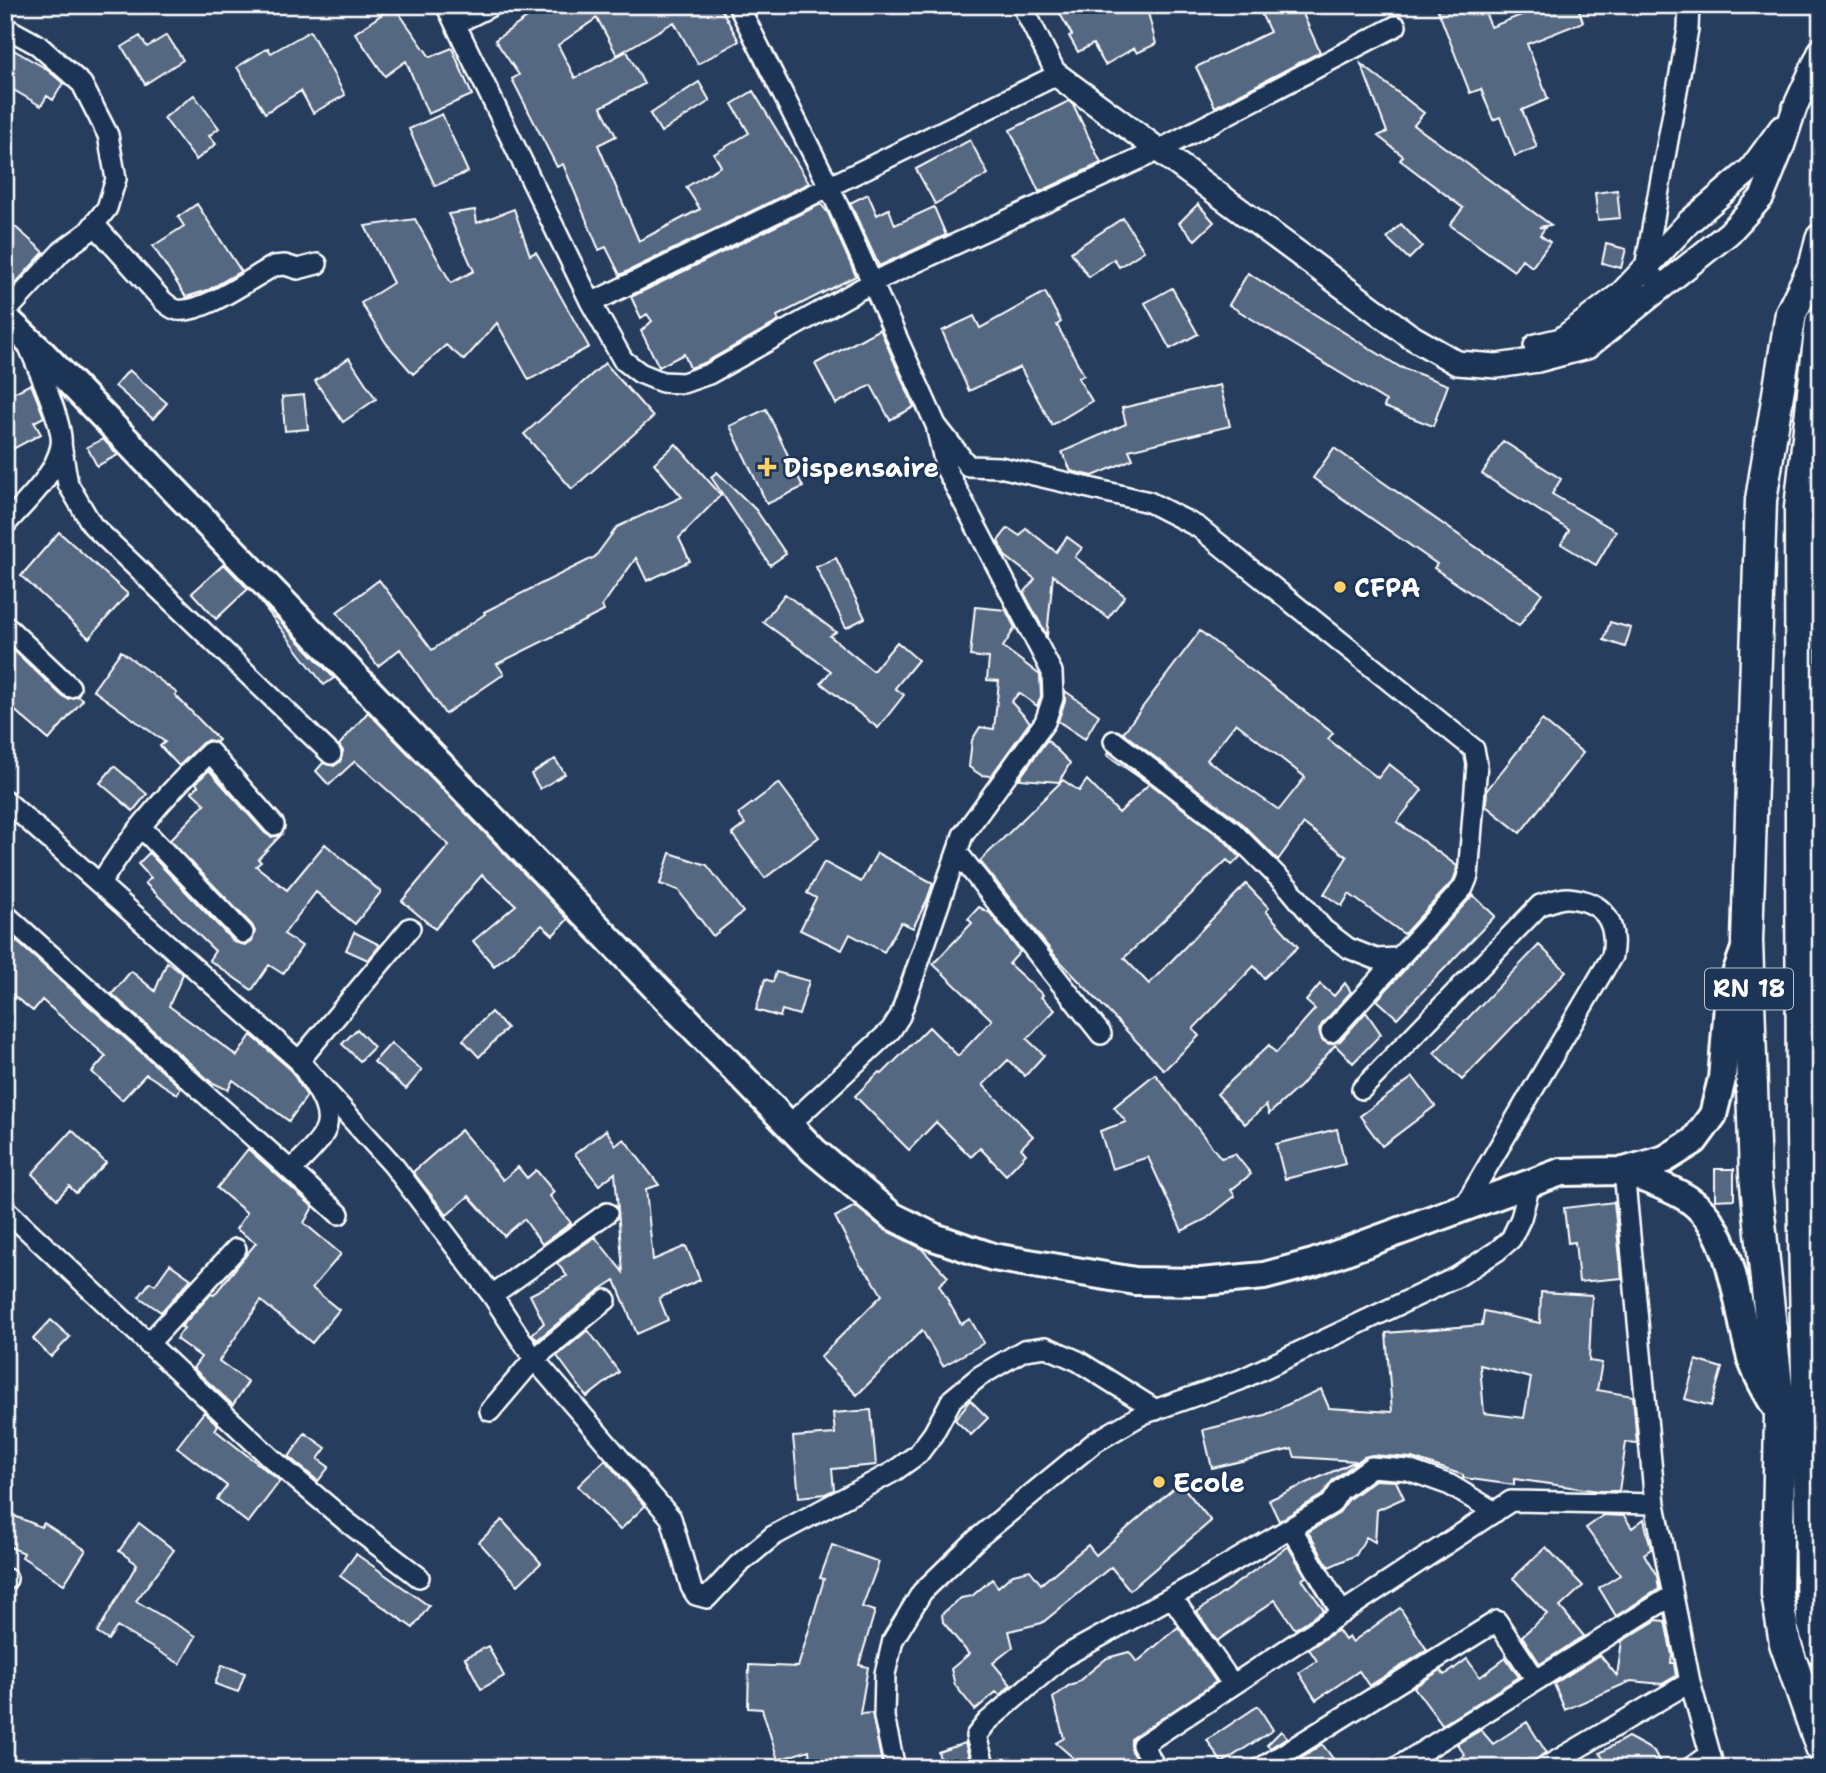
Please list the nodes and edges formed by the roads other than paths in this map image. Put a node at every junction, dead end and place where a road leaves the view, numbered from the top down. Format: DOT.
graph roads {
  1 [pos="446,5"];
  2 [pos="494,5"];
  3 [pos="738,5"];
  4 [pos="1022,5"];
  5 [pos="1689,5"];
  6 [pos="455,24"];
  7 [pos="1396,26"];
  8 [pos="5,27"];
  9 [pos="1821,50"];
  10 [pos="1058,75"];
  11 [pos="1795,107"];
  12 [pos="1157,151"];
  13 [pos="829,186"];
  14 [pos="94,224"];
  15 [pos="1818,252"];
  16 [pos="317,264"];
  17 [pos="1645,268"];
  18 [pos="873,282"];
  19 [pos="1663,286"];
  20 [pos="591,303"];
  21 [pos="1821,306"];
  22 [pos="12,322"];
  23 [pos="1821,323"];
  24 [pos="1410,336"];
  25 [pos="936,425"];
  26 [pos="61,444"];
  27 [pos="5,525"];
  28 [pos="5,625"];
  29 [pos="70,687"];
  30 [pos="1114,741"];
  31 [pos="331,754"];
  32 [pos="5,800"];
  33 [pos="1811,808"];
  34 [pos="274,825"];
  35 [pos="141,827"];
  36 [pos="957,852"];
  37 [pos="100,884"];
  38 [pos="5,914"];
  39 [pos="410,928"];
  40 [pos="243,933"];
  41 [pos="1747,941"];
  42 [pos="1399,958"];
  43 [pos="1331,1032"];
  44 [pos="1101,1034"];
  45 [pos="299,1061"];
  46 [pos="1362,1089"];
  47 [pos="789,1125"];
  48 [pos="1811,1142"];
  49 [pos="290,1171"];
  50 [pos="1623,1171"];
  51 [pos="1530,1184"];
  52 [pos="1463,1208"];
  53 [pos="5,1209"];
  54 [pos="607,1213"];
  55 [pos="339,1214"];
  56 [pos="236,1249"];
  57 [pos="492,1295"];
  58 [pos="606,1300"];
  59 [pos="148,1344"];
  60 [pos="534,1359"];
  61 [pos="1156,1410"];
  62 [pos="490,1411"];
  63 [pos="1794,1413"];
  64 [pos="1655,1504"];
  65 [pos="1495,1512"];
  66 [pos="1291,1528"];
  67 [pos="419,1577"];
  68 [pos="1673,1595"];
  69 [pos="1172,1597"];
  70 [pos="1342,1613"];
  71 [pos="1821,1650"];
  72 [pos="1536,1680"];
  73 [pos="1690,1682"];
  74 [pos="1233,1685"];
  75 [pos="1816,1723"];
  76 [pos="1821,1747"];
  77 [pos="1712,1761"];
  78 [pos="895,1768"];
  79 [pos="985,1768"];
  80 [pos="1156,1768"];
  81 [pos="1261,1768"];
  82 [pos="1396,1768"];
  83 [pos="1544,1768"];
  84 [pos="1690,1768"];
  1 -- 6 [label="street"];
  2 -- 6 [label="street"];
  3 -- 13 [label="street"];
  4 -- 10 [label="street"];
  5 -- 17 [label="street"];
  6 -- 20 [label="street"];
  7 -- 12 [label="street"];
  8 -- 14 [label="street"];
  9 -- 11 [label="street"];
  10 -- 12 [label="street"];
  10 -- 13 [label="street"];
  11 -- 17 [label="street"];
  11 -- 19 [label="street"];
  12 -- 18 [label="street"];
  12 -- 24 [label="street"];
  13 -- 18 [label="street"];
  13 -- 20 [label="street"];
  14 -- 16 [label="street"];
  14 -- 22 [label="street"];
  15 -- 21 [label="main road, RN 18"];
  15 -- 41 [label="main road, RN 18"];
  17 -- 19 [label="street"];
  17 -- 24 [label="street"];
  18 -- 20 [label="street"];
  18 -- 25 [label="street"];
  19 -- 24 [label="street"];
  22 -- 26 [label="street"];
  22 -- 47 [label="main road"];
  23 -- 33 [label="main road, RN 18"];
  25 -- 36 [label="street"];
  25 -- 42 [label="street"];
  26 -- 27 [label="street"];
  26 -- 31 [label="street"];
  28 -- 29 [label="street"];
  30 -- 42 [label="street"];
  32 -- 37 [label="street"];
  33 -- 48 [label="main road, RN 18"];
  34 -- 35 [label="street"];
  35 -- 37 [label="street"];
  35 -- 40 [label="street"];
  36 -- 44 [label="street"];
  36 -- 47 [label="street"];
  37 -- 45 [label="street"];
  38 -- 49 [label="street"];
  39 -- 45 [label="street"];
  41 -- 50 [label="main road"];
  41 -- 63 [label="main road, RN 18"];
  42 -- 43 [label="street"];
  45 -- 49 [label="street"];
  45 -- 57 [label="street"];
  46 -- 52 [label="street"];
  47 -- 52 [label="main road"];
  48 -- 63 [label="main road, RN 18"];
  49 -- 55 [label="street"];
  50 -- 51 [label="main road"];
  50 -- 63 [label="main road"];
  50 -- 64 [label="street"];
  51 -- 52 [label="main road"];
  51 -- 61 [label="street"];
  53 -- 59 [label="street"];
  54 -- 57 [label="street"];
  56 -- 59 [label="street"];
  57 -- 60 [label="street"];
  58 -- 60 [label="street"];
  59 -- 67 [label="street"];
  60 -- 61 [label="street"];
  60 -- 62 [label="street"];
  61 -- 78 [label="street"];
  63 -- 71 [label="main road, RN 18"];
  63 -- 75 [label="main road, RN 18"];
  64 -- 65 [label="street"];
  64 -- 68 [label="street"];
  65 -- 66 [label="street"];
  65 -- 70 [label="street"];
  66 -- 69 [label="street"];
  66 -- 70 [label="street"];
  68 -- 72 [label="street"];
  68 -- 73 [label="street"];
  69 -- 74 [label="street"];
  69 -- 79 [label="street"];
  70 -- 74 [label="street"];
  72 -- 81 [label="street"];
  72 -- 82 [label="street"];
  73 -- 77 [label="street"];
  73 -- 83 [label="street"];
  74 -- 80 [label="street"];
  75 -- 76 [label="main road, RN 18"];
  77 -- 84 [label="street"];
}
